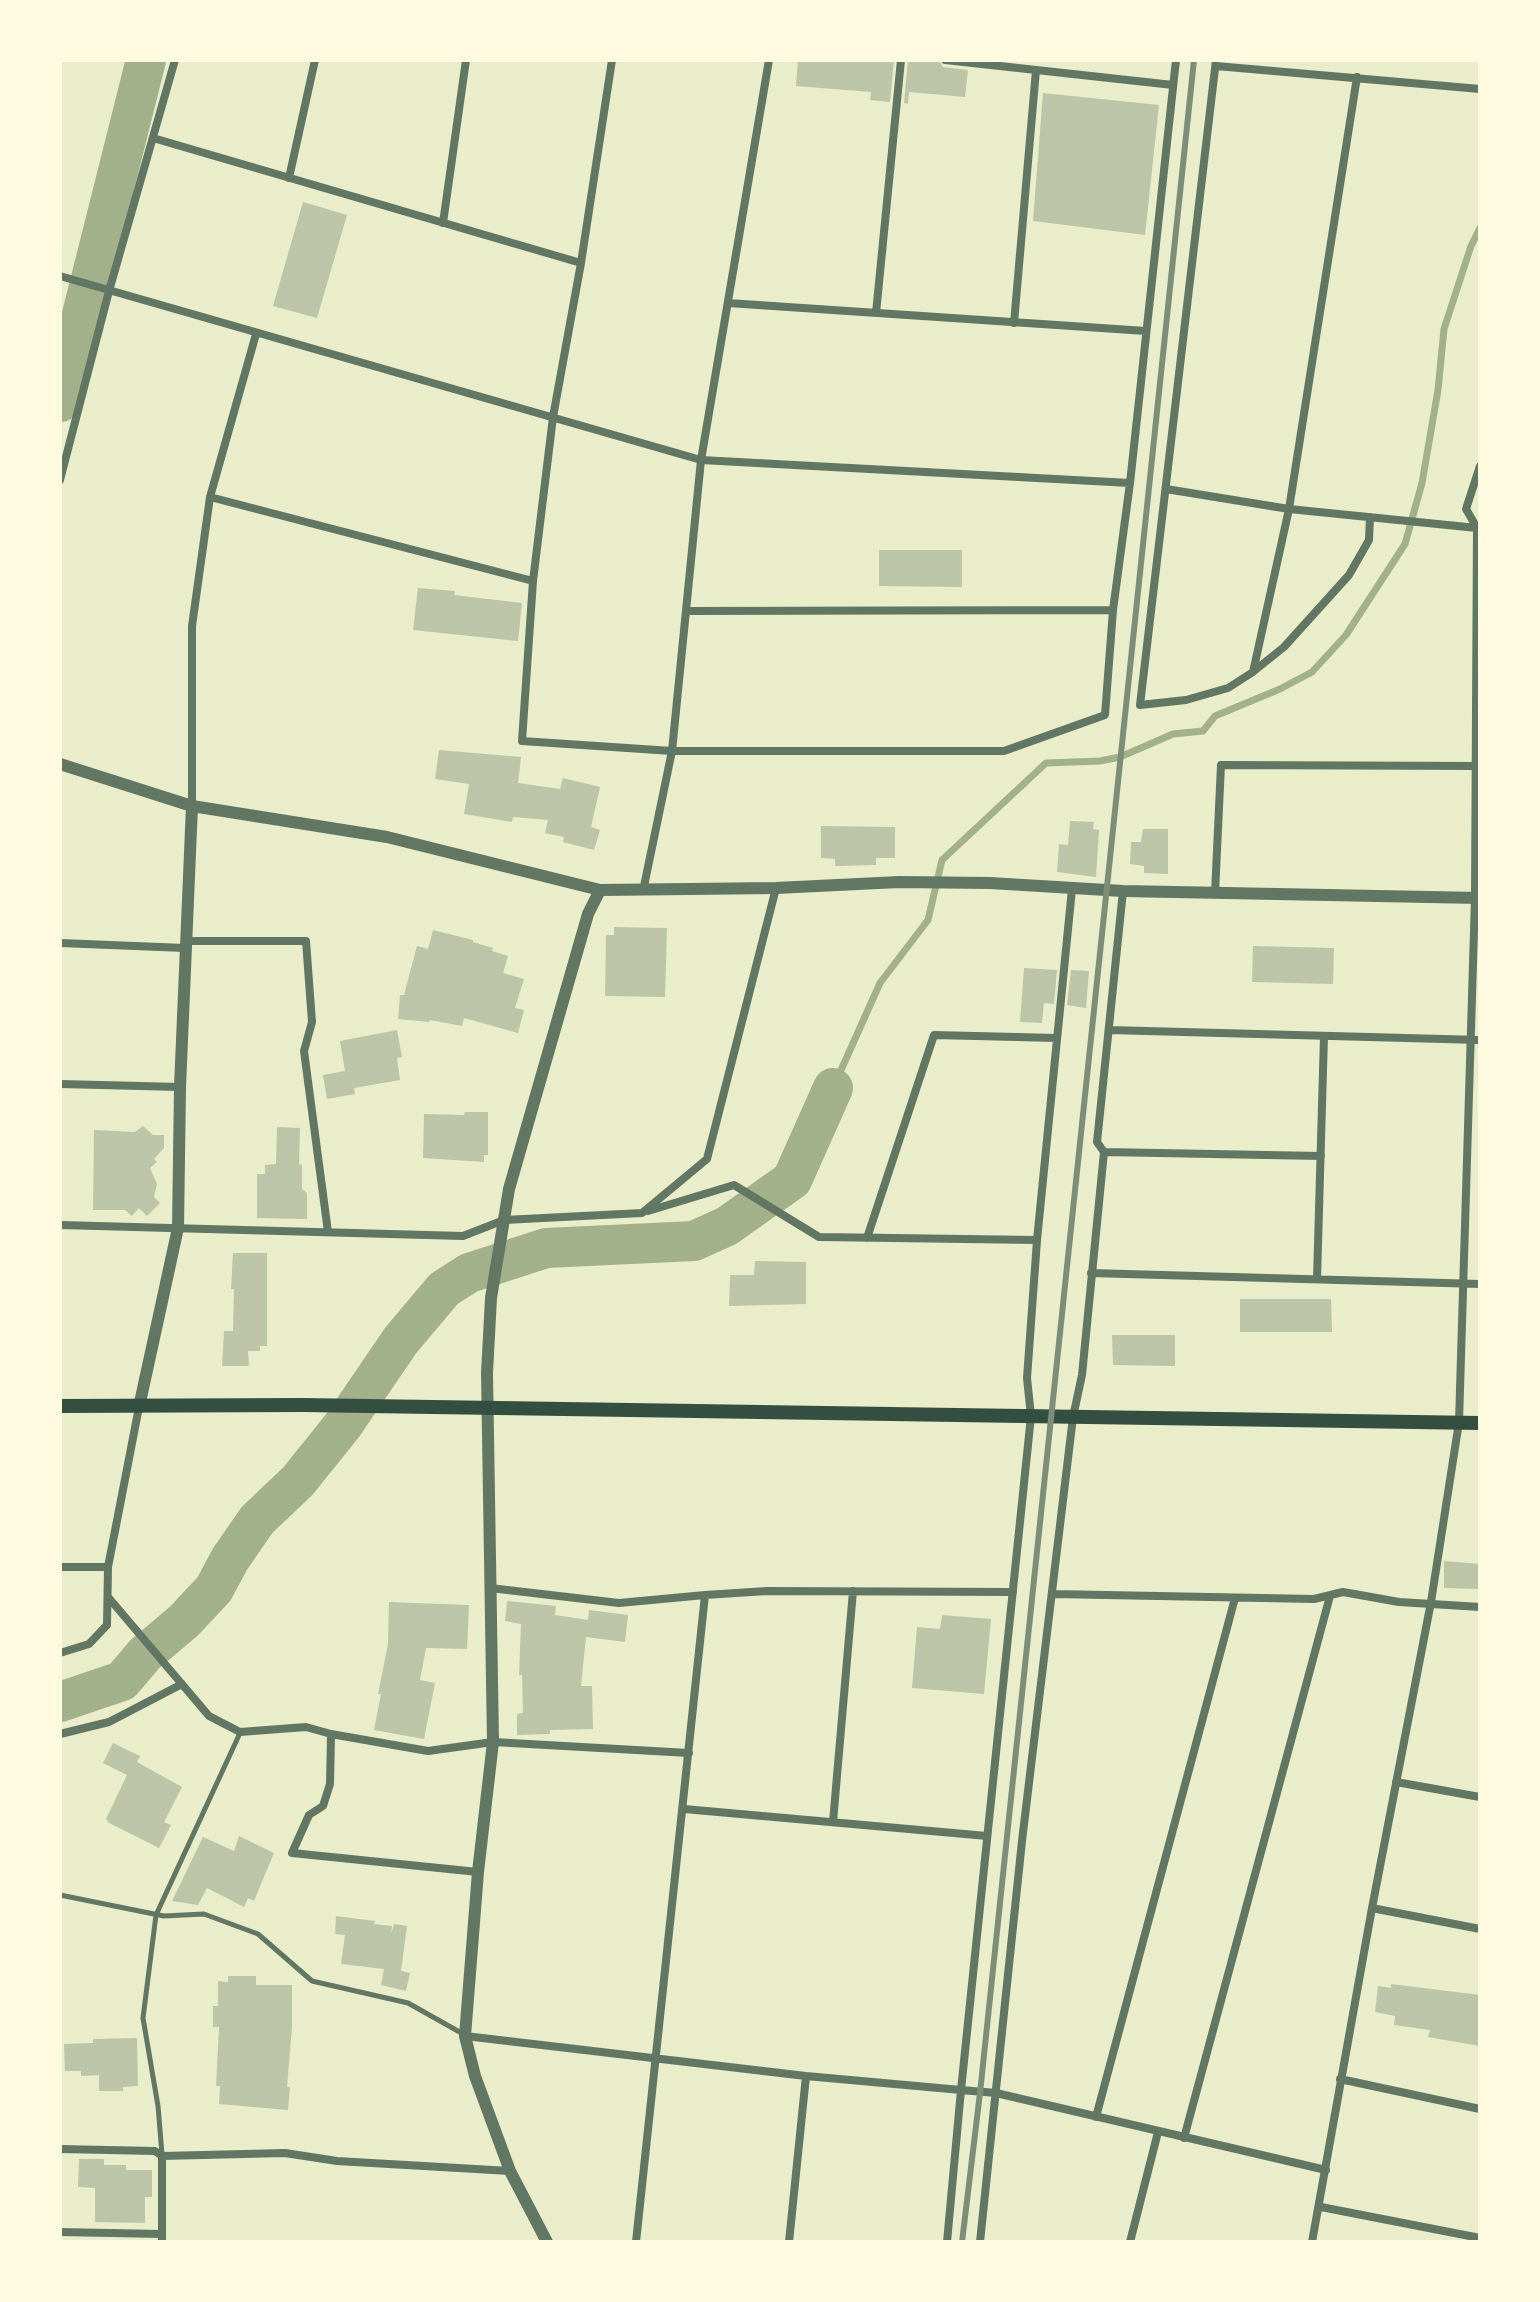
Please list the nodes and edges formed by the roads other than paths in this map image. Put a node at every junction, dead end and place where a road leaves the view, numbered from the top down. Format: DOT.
graph roads {
  1 [pos="175,60"];
  2 [pos="315,60"];
  3 [pos="466,60"];
  4 [pos="612,60"];
  5 [pos="769,60"];
  6 [pos="901,60"];
  7 [pos="945,60"];
  8 [pos="1176,60"];
  9 [pos="1216,63"];
  10 [pos="1036,70"];
  11 [pos="1357,77"];
  12 [pos="1173,85"];
  13 [pos="1480,89"];
  14 [pos="153,138"];
  15 [pos="289,178"];
  16 [pos="443,223"];
  17 [pos="581,263"];
  18 [pos="60,276"];
  19 [pos="109,291"];
  20 [pos="728,303"];
  21 [pos="876,313"];
  22 [pos="1014,323"];
  23 [pos="1146,331"];
  24 [pos="256,334"];
  25 [pos="553,417"];
  26 [pos="701,460"];
  27 [pos="1480,466"];
  28 [pos="60,480"];
  29 [pos="1130,483"];
  30 [pos="1166,489"];
  31 [pos="210,497"];
  32 [pos="1289,509"];
  33 [pos="1375,518"];
  34 [pos="1478,528"];
  35 [pos="533,581"];
  36 [pos="1113,610"];
  37 [pos="687,611"];
  38 [pos="1253,672"];
  39 [pos="672,751"];
  40 [pos="60,764"];
  41 [pos="1476,766"];
  42 [pos="192,806"];
  43 [pos="776,888"];
  44 [pos="1072,889"];
  45 [pos="600,890"];
  46 [pos="643,891"];
  47 [pos="1123,891"];
  48 [pos="1215,893"];
  49 [pos="1478,898"];
  50 [pos="60,943"];
  51 [pos="186,944"];
  52 [pos="1109,1030"];
  53 [pos="1324,1036"];
  54 [pos="1057,1038"];
  55 [pos="1470,1040"];
  56 [pos="1480,1040"];
  57 [pos="60,1084"];
  58 [pos="180,1087"];
  59 [pos="1104,1152"];
  60 [pos="1321,1156"];
  61 [pos="642,1213"];
  62 [pos="504,1220"];
  63 [pos="60,1225"];
  64 [pos="178,1228"];
  65 [pos="328,1232"];
  66 [pos="867,1238"];
  67 [pos="1037,1240"];
  68 [pos="1091,1273"];
  69 [pos="1317,1279"];
  70 [pos="1465,1284"];
  71 [pos="1480,1284"];
  72 [pos="60,1406"];
  73 [pos="139,1407"];
  74 [pos="487,1409"];
  75 [pos="1031,1416"];
  76 [pos="1073,1417"];
  77 [pos="1459,1422"];
  78 [pos="1480,1423"];
  79 [pos="60,1567"];
  80 [pos="108,1567"];
  81 [pos="490,1588"];
  82 [pos="853,1591"];
  83 [pos="1013,1592"];
  84 [pos="1053,1594"];
  85 [pos="705,1595"];
  86 [pos="1330,1596"];
  87 [pos="108,1597"];
  88 [pos="1235,1598"];
  89 [pos="1431,1602"];
  90 [pos="1480,1607"];
  91 [pos="60,1653"];
  92 [pos="182,1684"];
  93 [pos="240,1732"];
  94 [pos="60,1734"];
  95 [pos="331,1734"];
  96 [pos="493,1742"];
  97 [pos="689,1753"];
  98 [pos="1396,1782"];
  99 [pos="1480,1797"];
  100 [pos="684,1809"];
  101 [pos="833,1822"];
  102 [pos="987,1836"];
  103 [pos="478,1872"];
  104 [pos="60,1895"];
  105 [pos="1372,1908"];
  106 [pos="156,1915"];
  107 [pos="1480,1929"];
  108 [pos="465,2036"];
  109 [pos="656,2057"];
  110 [pos="806,2076"];
  111 [pos="1340,2079"];
  112 [pos="961,2090"];
  113 [pos="996,2093"];
  114 [pos="1480,2109"];
  115 [pos="1096,2117"];
  116 [pos="1158,2132"];
  117 [pos="1184,2138"];
  118 [pos="60,2149"];
  119 [pos="162,2156"];
  120 [pos="1326,2170"];
  121 [pos="510,2171"];
  122 [pos="1321,2207"];
  123 [pos="60,2232"];
  124 [pos="1480,2232"];
  125 [pos="162,2238"];
  126 [pos="1479,2240"];
  127 [pos="547,2242"];
  128 [pos="636,2242"];
  129 [pos="789,2242"];
  130 [pos="947,2242"];
  131 [pos="980,2242"];
  132 [pos="1130,2242"];
  133 [pos="1312,2242"];
  1 -- 14 [label="street"];
  2 -- 15 [label="street"];
  3 -- 16 [label="street"];
  4 -- 17 [label="street"];
  5 -- 20 [label="street"];
  6 -- 21 [label="street"];
  7 -- 10 [label="street"];
  8 -- 12 [label="street"];
  9 -- 11 [label="street"];
  9 -- 30 [label="street"];
  10 -- 12 [label="street"];
  10 -- 22 [label="street"];
  11 -- 13 [label="street"];
  11 -- 32 [label="street"];
  12 -- 23 [label="street"];
  14 -- 15 [label="street"];
  14 -- 19 [label="street"];
  15 -- 16 [label="street"];
  16 -- 17 [label="street"];
  17 -- 25 [label="street"];
  18 -- 19 [label="street"];
  19 -- 24 [label="street"];
  19 -- 28 [label="street"];
  20 -- 21 [label="street"];
  20 -- 26 [label="street"];
  21 -- 22 [label="street"];
  22 -- 23 [label="street"];
  23 -- 29 [label="street"];
  24 -- 25 [label="street"];
  24 -- 31 [label="street"];
  25 -- 26 [label="street"];
  25 -- 35 [label="street"];
  26 -- 29 [label="street"];
  26 -- 37 [label="street"];
  27 -- 34 [label="street"];
  29 -- 36 [label="street"];
  30 -- 32 [label="street"];
  30 -- 38 [label="street"];
  31 -- 35 [label="street"];
  31 -- 42 [label="street"];
  32 -- 33 [label="street"];
  32 -- 38 [label="street"];
  33 -- 34 [label="street"];
  33 -- 38 [label="street"];
  34 -- 41 [label="street"];
  35 -- 39 [label="street"];
  36 -- 37 [label="street"];
  36 -- 39 [label="street"];
  37 -- 39 [label="street"];
  39 -- 46 [label="street"];
  40 -- 42 [label="street"];
  41 -- 48 [label="street"];
  41 -- 49 [label="street"];
  42 -- 45 [label="street"];
  42 -- 51 [label="street"];
  43 -- 44 [label="street"];
  43 -- 46 [label="street"];
  43 -- 61 [label="street"];
  44 -- 47 [label="street"];
  44 -- 54 [label="street"];
  45 -- 46 [label="street"];
  45 -- 62 [label="street"];
  47 -- 48 [label="street"];
  47 -- 52 [label="street"];
  48 -- 49 [label="street"];
  49 -- 55 [label="street"];
  50 -- 51 [label="street"];
  51 -- 58 [label="street"];
  51 -- 65 [label="street"];
  52 -- 53 [label="street"];
  52 -- 59 [label="street"];
  53 -- 55 [label="street"];
  53 -- 60 [label="street"];
  54 -- 66 [label="street"];
  54 -- 67 [label="street"];
  55 -- 56 [label="street"];
  55 -- 70 [label="street"];
  57 -- 58 [label="street"];
  58 -- 64 [label="street"];
  59 -- 60 [label="street"];
  59 -- 68 [label="street"];
  60 -- 69 [label="street"];
  61 -- 62 [label="street"];
  61 -- 66 [label="street"];
  62 -- 65 [label="street"];
  62 -- 74 [label="street"];
  63 -- 64 [label="street"];
  64 -- 65 [label="street"];
  64 -- 73 [label="street"];
  66 -- 67 [label="street"];
  67 -- 75 [label="street"];
  68 -- 69 [label="street"];
  68 -- 76 [label="street"];
  69 -- 70 [label="street"];
  70 -- 71 [label="street"];
  70 -- 77 [label="street"];
  72 -- 73 [label="main road"];
  73 -- 74 [label="main road"];
  73 -- 80 [label="street"];
  74 -- 75 [label="main road"];
  74 -- 81 [label="street"];
  75 -- 76 [label="main road"];
  75 -- 83 [label="street"];
  76 -- 77 [label="main road"];
  76 -- 84 [label="street"];
  77 -- 78 [label="main road"];
  77 -- 89 [label="street"];
  79 -- 80 [label="street"];
  80 -- 87 [label="street"];
  81 -- 85 [label="street"];
  81 -- 96 [label="street"];
  82 -- 83 [label="street"];
  82 -- 85 [label="street"];
  82 -- 101 [label="street"];
  83 -- 102 [label="street"];
  84 -- 88 [label="street"];
  84 -- 113 [label="street"];
  85 -- 97 [label="street"];
  86 -- 88 [label="street"];
  86 -- 89 [label="street"];
  86 -- 117 [label="street"];
  87 -- 91 [label="street"];
  87 -- 92 [label="street"];
  88 -- 115 [label="street"];
  89 -- 90 [label="street"];
  89 -- 98 [label="street"];
  92 -- 93 [label="street"];
  92 -- 94 [label="street"];
  93 -- 95 [label="street"];
  93 -- 106 [label="lane"];
  95 -- 96 [label="street"];
  95 -- 103 [label="street"];
  96 -- 97 [label="street"];
  96 -- 103 [label="street"];
  97 -- 100 [label="street"];
  98 -- 99 [label="street"];
  98 -- 105 [label="street"];
  100 -- 101 [label="street"];
  100 -- 109 [label="street"];
  101 -- 102 [label="street"];
  102 -- 112 [label="street"];
  103 -- 108 [label="street"];
  104 -- 106 [label="lane"];
  105 -- 107 [label="street"];
  105 -- 111 [label="street"];
  106 -- 108 [label="lane"];
  106 -- 119 [label="lane"];
  108 -- 109 [label="street"];
  108 -- 121 [label="street"];
  109 -- 110 [label="street"];
  109 -- 128 [label="street"];
  110 -- 112 [label="street"];
  110 -- 129 [label="street"];
  111 -- 114 [label="street"];
  111 -- 120 [label="street"];
  112 -- 113 [label="street"];
  112 -- 130 [label="street"];
  113 -- 115 [label="street"];
  113 -- 131 [label="street"];
  115 -- 116 [label="street"];
  116 -- 117 [label="street"];
  116 -- 132 [label="street"];
  117 -- 120 [label="street"];
  118 -- 119 [label="street"];
  119 -- 121 [label="street"];
  119 -- 125 [label="street"];
  120 -- 122 [label="street"];
  121 -- 127 [label="street"];
  122 -- 126 [label="street"];
  122 -- 133 [label="street"];
  123 -- 125 [label="street"];
  124 -- 126 [label="street"];
}
